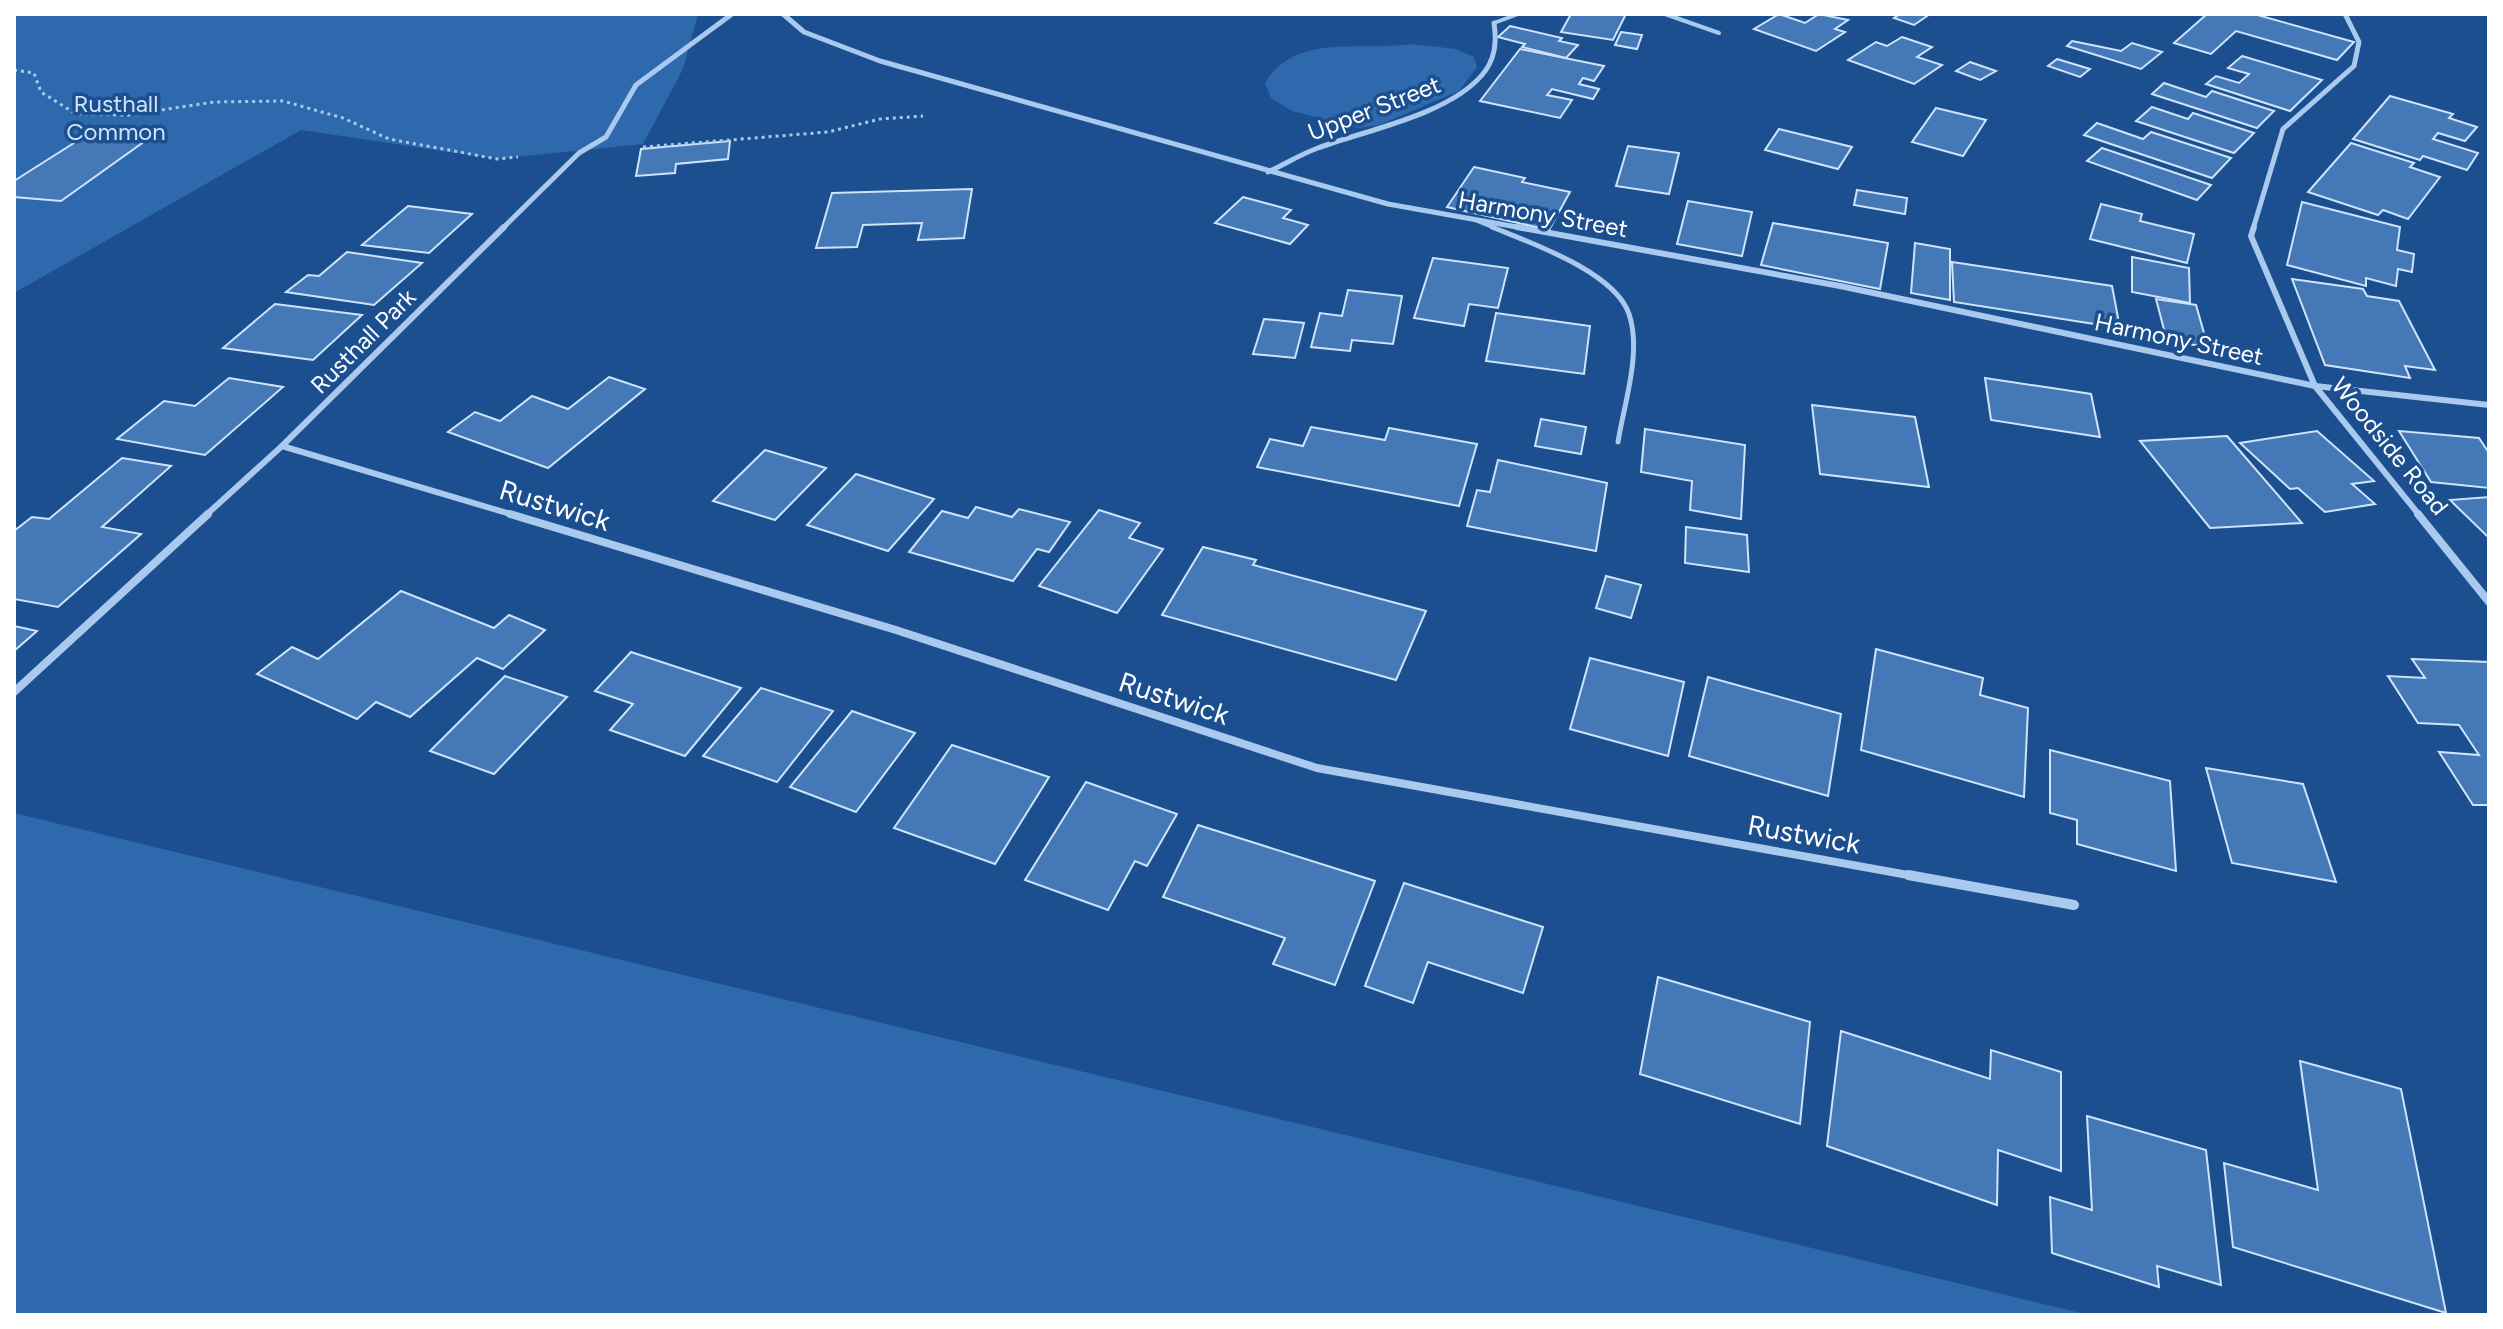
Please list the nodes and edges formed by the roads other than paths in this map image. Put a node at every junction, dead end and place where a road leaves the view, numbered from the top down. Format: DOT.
graph roads {
  1 [pos="732,14"];
  2 [pos="783,14"];
  3 [pos="1518,14"];
  4 [pos="1665,14"];
  5 [pos="2345,14"];
  6 [pos="1494,23"];
  7 [pos="1719,33"];
  8 [pos="1268,172"];
  9 [pos="1471,219"];
  10 [pos="2315,386"];
  11 [pos="2489,405"];
  12 [pos="1618,442"];
  13 [pos="282,446"];
  14 [pos="2489,602"];
  15 [pos="14,692"];
  16 [pos="2074,905"];
  1 -- 13 [label="street, Rusthall Park"];
  2 -- 8 [label="street, Harmony Street"];
  3 -- 6 [label="lane"];
  4 -- 7 [label="lane"];
  5 -- 10 [label="street, Woodside Road"];
  6 -- 8 [label="street, Upper Street"];
  8 -- 9 [label="street, Harmony Street"];
  9 -- 10 [label="street, Harmony Street"];
  9 -- 12 [label="lane"];
  10 -- 11 [label="street, Harmony Street"];
  10 -- 14 [label="street, Woodside Road"];
  13 -- 15 [label="street, Rusthall Park"];
  13 -- 16 [label="street, Rustwick"];
}
